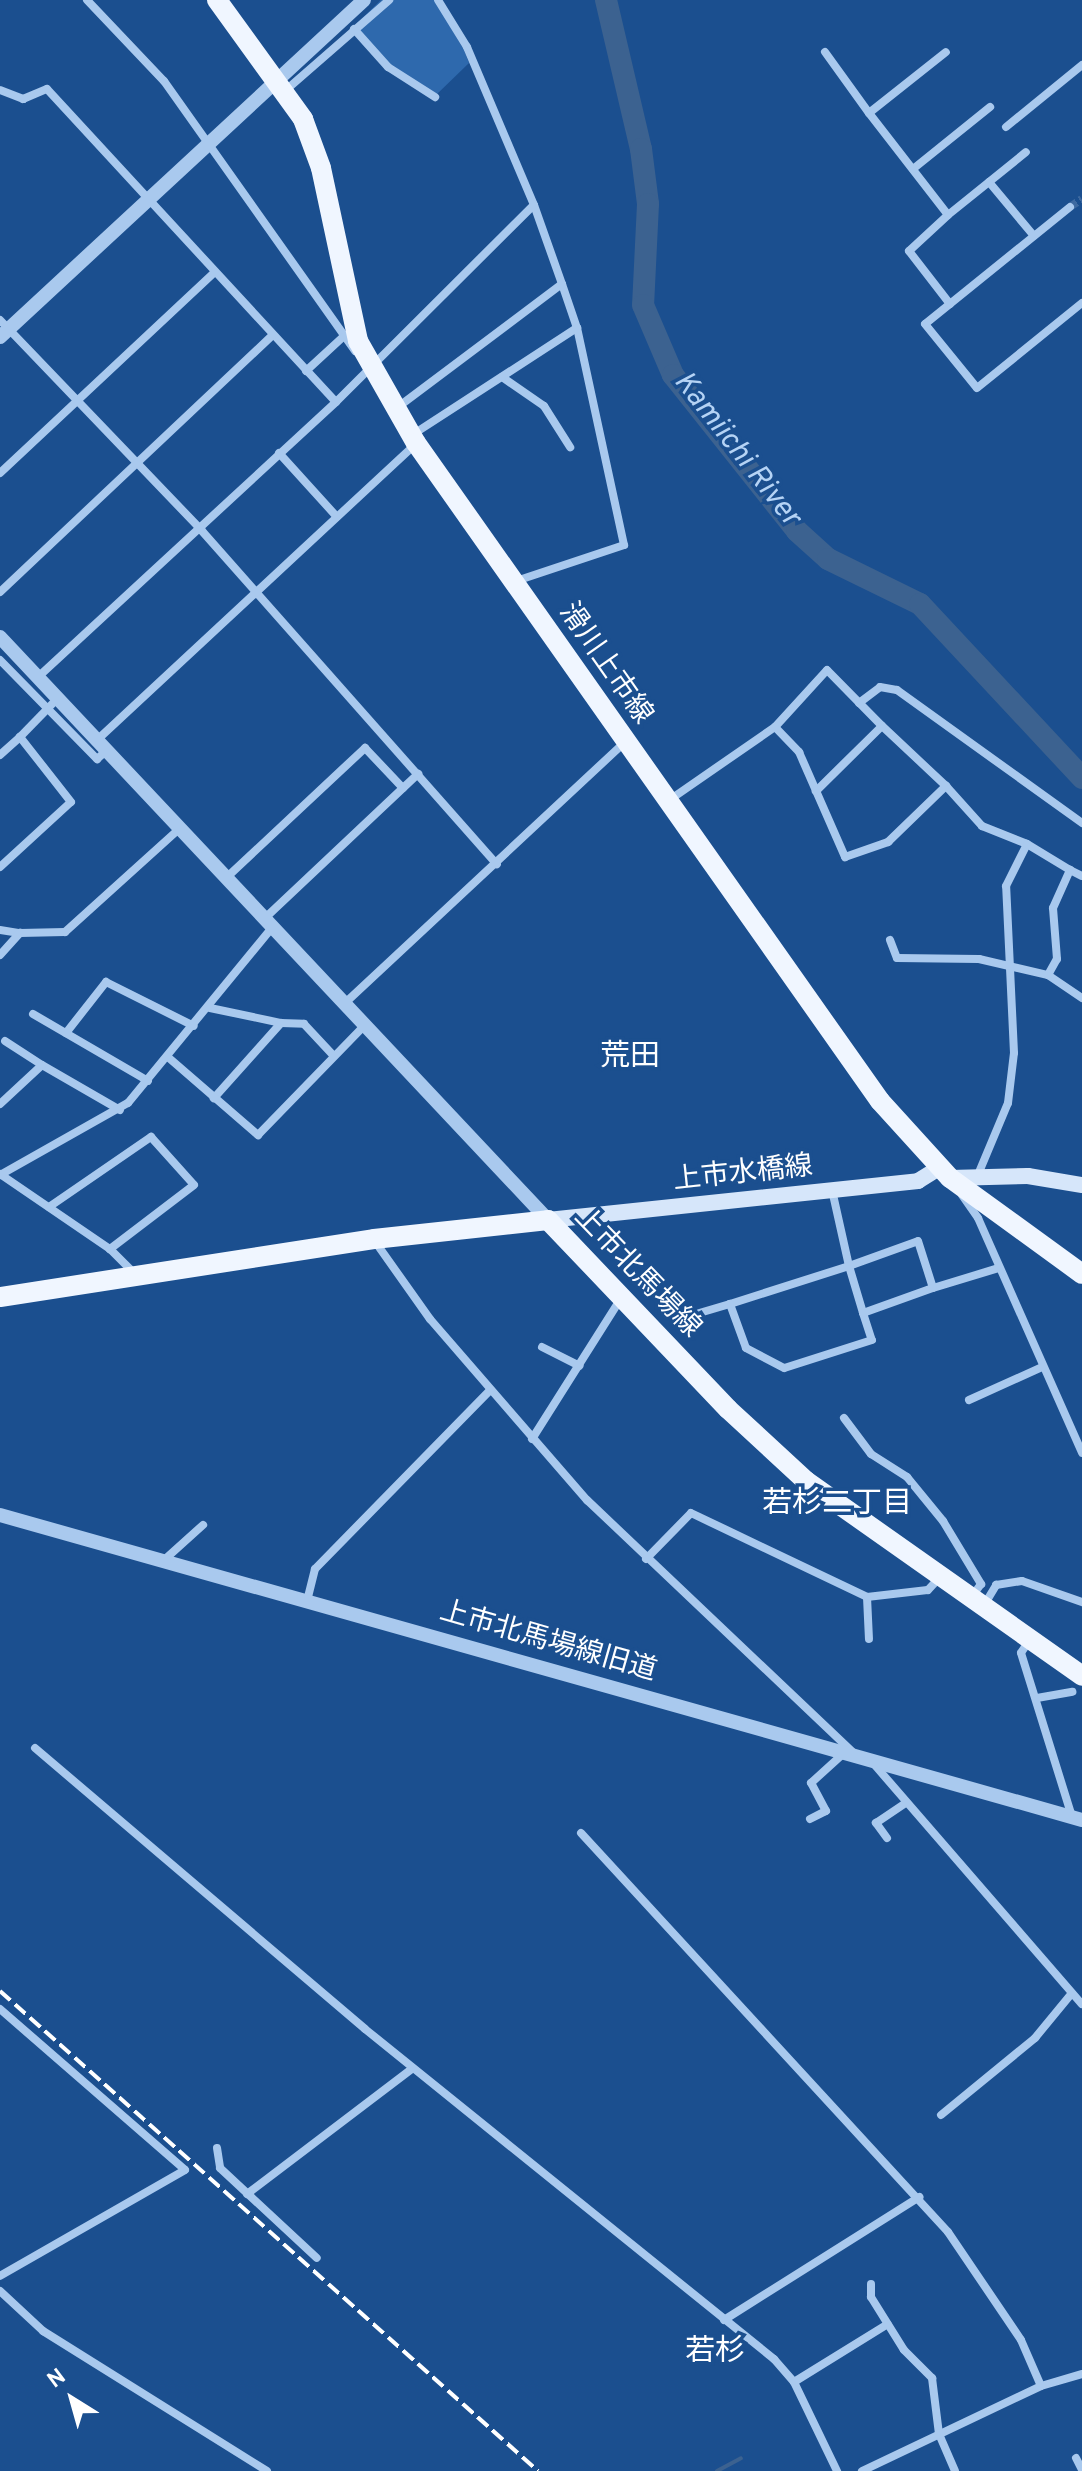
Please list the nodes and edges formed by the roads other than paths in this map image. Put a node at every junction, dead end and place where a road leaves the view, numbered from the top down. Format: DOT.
graph roads {
  1 [pos="87,0"];
  2 [pos="217,0"];
  3 [pos="364,0"];
  4 [pos="389,0"];
  5 [pos="438,0"];
  6 [pos="354,29"];
  7 [pos="825,52"];
  8 [pos="946,52"];
  9 [pos="1082,65"];
  10 [pos="282,84"];
  11 [pos="0,90"];
  12 [pos="435,97"];
  13 [pos="990,107"];
  14 [pos="869,113"];
  15 [pos="1006,127"];
  16 [pos="209,143"];
  17 [pos="1026,152"];
  18 [pos="913,169"];
  19 [pos="989,182"];
  20 [pos="148,200"];
  21 [pos="534,205"];
  22 [pos="1070,207"];
  23 [pos="948,215"];
  24 [pos="1034,236"];
  25 [pos="215,272"];
  26 [pos="562,284"];
  27 [pos="1082,303"];
  28 [pos="950,304"];
  29 [pos="577,328"];
  30 [pos="3,329"];
  31 [pos="272,336"];
  32 [pos="343,337"];
  33 [pos="369,370"];
  34 [pos="306,371"];
  35 [pos="502,377"];
  36 [pos="81,399"];
  37 [pos="336,402"];
  38 [pos="394,410"];
  39 [pos="413,440"];
  40 [pos="570,447"];
  41 [pos="279,453"];
  42 [pos="139,465"];
  43 [pos="0,473"];
  44 [pos="337,517"];
  45 [pos="202,531"];
  46 [pos="513,582"];
  47 [pos="0,592"];
  48 [pos="254,594"];
  49 [pos="2,650"];
  50 [pos="36,680"];
  51 [pos="859,703"];
  52 [pos="52,705"];
  53 [pos="882,726"];
  54 [pos="775,727"];
  55 [pos="20,737"];
  56 [pos="625,741"];
  57 [pos="100,746"];
  58 [pos="0,755"];
  59 [pos="418,774"];
  60 [pos="946,786"];
  61 [pos="403,788"];
  62 [pos="816,791"];
  63 [pos="668,801"];
  64 [pos="1082,823"];
  65 [pos="178,830"];
  66 [pos="1027,844"];
  67 [pos="497,864"];
  68 [pos="0,867"];
  69 [pos="1070,870"];
  70 [pos="1082,876"];
  71 [pos="224,879"];
  72 [pos="267,925"];
  73 [pos="0,930"];
  74 [pos="20,933"];
  75 [pos="890,940"];
  76 [pos="0,955"];
  77 [pos="1007,966"];
  78 [pos="1048,975"];
  79 [pos="1082,998"];
  80 [pos="344,1004"];
  81 [pos="210,1008"];
  82 [pos="33,1014"];
  83 [pos="281,1023"];
  84 [pos="194,1026"];
  85 [pos="364,1026"];
  86 [pos="66,1033"];
  87 [pos="5,1041"];
  88 [pos="333,1055"];
  89 [pos="169,1058"];
  90 [pos="42,1065"];
  91 [pos="148,1081"];
  92 [pos="214,1098"];
  93 [pos="0,1104"];
  94 [pos="120,1110"];
  95 [pos="945,1172"];
  96 [pos="0,1174"];
  97 [pos="1082,1185"];
  98 [pos="832,1190"];
  99 [pos="49,1207"];
  100 [pos="548,1220"];
  101 [pos="374,1239"];
  102 [pos="110,1249"];
  103 [pos="849,1266"];
  104 [pos="999,1268"];
  105 [pos="1082,1274"];
  106 [pos="137,1275"];
  107 [pos="933,1288"];
  108 [pos="0,1297"];
  109 [pos="621,1298"];
  110 [pos="730,1304"];
  111 [pos="863,1313"];
  112 [pos="679,1319"];
  113 [pos="542,1347"];
  114 [pos="580,1366"];
  115 [pos="1042,1367"];
  116 [pos="490,1390"];
  117 [pos="969,1400"];
  118 [pos="844,1418"];
  119 [pos="532,1439"];
  120 [pos="1082,1453"];
  121 [pos="0,1515"];
  122 [pos="203,1525"];
  123 [pos="646,1559"];
  124 [pos="163,1561"];
  125 [pos="939,1578"];
  126 [pos="867,1597"];
  127 [pos="307,1601"];
  128 [pos="1082,1602"];
  129 [pos="977,1603"];
  130 [pos="869,1639"];
  131 [pos="1030,1640"];
  132 [pos="1077,1684"];
  133 [pos="1037,1698"];
  134 [pos="35,1748"];
  135 [pos="857,1756"];
  136 [pos="904,1804"];
  137 [pos="810,1819"];
  138 [pos="1077,1819"];
  139 [pos="581,1833"];
  140 [pos="887,1838"];
  141 [pos="1072,1993"];
  142 [pos="1082,2004"];
  143 [pos="0,2009"];
  144 [pos="413,2068"];
  145 [pos="941,2115"];
  146 [pos="217,2148"];
  147 [pos="247,2194"];
  148 [pos="919,2197"];
  149 [pos="317,2258"];
  150 [pos="0,2276"];
  151 [pos="871,2284"];
  152 [pos="0,2291"];
  153 [pos="724,2320"];
  154 [pos="888,2324"];
  155 [pos="1082,2374"];
  156 [pos="794,2382"];
  157 [pos="1041,2386"];
  158 [pos="939,2434"];
  159 [pos="1076,2458"];
  160 [pos="865,2470"];
  161 [pos="1082,2470"];
  162 [pos="267,2471"];
  163 [pos="837,2471"];
  164 [pos="955,2471"];
  1 -- 16 [label="street"];
  2 -- 10 [label="main road, 滑川上市線"];
  3 -- 10 [label="street"];
  4 -- 6 [label="street"];
  5 -- 21 [label="street"];
  6 -- 10 [label="street"];
  6 -- 12 [label="street"];
  7 -- 14 [label="street"];
  8 -- 14 [label="street"];
  9 -- 15 [label="street"];
  10 -- 16 [label="street"];
  10 -- 33 [label="main road, 滑川上市線"];
  11 -- 20 [label="street"];
  13 -- 18 [label="street"];
  14 -- 18 [label="street"];
  16 -- 20 [label="street"];
  16 -- 32 [label="street"];
  17 -- 19 [label="street"];
  18 -- 23 [label="street"];
  19 -- 23 [label="street"];
  19 -- 24 [label="street"];
  20 -- 25 [label="street"];
  20 -- 30 [label="street"];
  21 -- 26 [label="street"];
  21 -- 33 [label="street"];
  22 -- 24 [label="street"];
  23 -- 28 [label="street"];
  24 -- 28 [label="street"];
  25 -- 31 [label="street"];
  25 -- 36 [label="street"];
  26 -- 29 [label="street"];
  26 -- 38 [label="street"];
  27 -- 28 [label="street"];
  29 -- 35 [label="street"];
  29 -- 46 [label="street"];
  30 -- 36 [label="street"];
  31 -- 34 [label="street"];
  31 -- 42 [label="street"];
  32 -- 33 [label="street"];
  32 -- 34 [label="street"];
  33 -- 37 [label="street"];
  33 -- 38 [label="main road, 滑川上市線"];
  34 -- 37 [label="street"];
  35 -- 39 [label="street"];
  35 -- 40 [label="street"];
  36 -- 42 [label="street"];
  36 -- 43 [label="street"];
  37 -- 41 [label="street"];
  38 -- 39 [label="main road, 滑川上市線"];
  39 -- 44 [label="street"];
  39 -- 46 [label="main road, 滑川上市線"];
  41 -- 44 [label="street"];
  41 -- 45 [label="street"];
  42 -- 45 [label="street"];
  42 -- 47 [label="street"];
  44 -- 48 [label="street"];
  45 -- 48 [label="street"];
  45 -- 50 [label="street"];
  46 -- 56 [label="main road, 滑川上市線"];
  48 -- 57 [label="street"];
  48 -- 59 [label="street"];
  49 -- 50 [label="street"];
  49 -- 52 [label="street"];
  50 -- 52 [label="street"];
  51 -- 53 [label="street"];
  51 -- 54 [label="street"];
  51 -- 64 [label="street"];
  52 -- 55 [label="street"];
  52 -- 57 [label="street"];
  53 -- 60 [label="street"];
  53 -- 62 [label="street"];
  54 -- 62 [label="street"];
  54 -- 63 [label="street"];
  55 -- 58 [label="street"];
  55 -- 68 [label="street"];
  56 -- 63 [label="main road, 滑川上市線"];
  56 -- 67 [label="street"];
  57 -- 65 [label="street"];
  59 -- 61 [label="street"];
  59 -- 67 [label="street"];
  60 -- 62 [label="street"];
  60 -- 66 [label="street"];
  61 -- 71 [label="street"];
  61 -- 72 [label="street"];
  63 -- 95 [label="main road, 滑川上市線"];
  65 -- 71 [label="street"];
  65 -- 74 [label="street"];
  66 -- 69 [label="street"];
  66 -- 77 [label="street"];
  67 -- 80 [label="street"];
  69 -- 70 [label="street"];
  69 -- 78 [label="street"];
  71 -- 72 [label="street"];
  72 -- 80 [label="street"];
  72 -- 81 [label="street"];
  73 -- 74 [label="street"];
  74 -- 76 [label="street"];
  75 -- 77 [label="street"];
  77 -- 78 [label="street"];
  77 -- 95 [label="street"];
  78 -- 79 [label="street"];
  80 -- 85 [label="street"];
  81 -- 83 [label="street"];
  81 -- 84 [label="street"];
  82 -- 86 [label="street"];
  83 -- 88 [label="street"];
  83 -- 92 [label="street"];
  84 -- 86 [label="street"];
  84 -- 89 [label="street"];
  85 -- 88 [label="street"];
  85 -- 100 [label="street"];
  86 -- 91 [label="street"];
  87 -- 90 [label="street"];
  88 -- 92 [label="street"];
  89 -- 91 [label="street"];
  89 -- 92 [label="street"];
  90 -- 93 [label="street"];
  90 -- 94 [label="street"];
  91 -- 94 [label="street"];
  94 -- 96 [label="street"];
  95 -- 97 [label="main road"];
  95 -- 98 [label="main road, 上市水橋線"];
  95 -- 104 [label="street"];
  95 -- 105 [label="main road, 滑川上市線"];
  96 -- 99 [label="street"];
  98 -- 100 [label="main road, 上市水橋線"];
  98 -- 103 [label="street"];
  99 -- 102 [label="street"];
  99 -- 102 [label="street"];
  100 -- 101 [label="main road, 上市北馬場線"];
  100 -- 109 [label="main road, 上市北馬場線"];
  101 -- 106 [label="main road, 上市北馬場線"];
  101 -- 116 [label="street"];
  102 -- 106 [label="street"];
  103 -- 107 [label="street"];
  103 -- 110 [label="street"];
  103 -- 111 [label="street"];
  104 -- 107 [label="street"];
  104 -- 115 [label="street"];
  106 -- 108 [label="main road, 上市北馬場線"];
  107 -- 111 [label="street"];
  109 -- 114 [label="street"];
  109 -- 125 [label="main road, 上市北馬場線"];
  110 -- 111 [label="street"];
  110 -- 112 [label="street"];
  113 -- 114 [label="street"];
  114 -- 119 [label="street"];
  115 -- 117 [label="street"];
  115 -- 120 [label="street"];
  116 -- 119 [label="street"];
  116 -- 127 [label="street"];
  118 -- 129 [label="street"];
  119 -- 123 [label="street"];
  121 -- 124 [label="street, 上市北馬場線旧道"];
  122 -- 124 [label="street"];
  123 -- 126 [label="street"];
  123 -- 135 [label="street"];
  124 -- 127 [label="street, 上市北馬場線旧道"];
  125 -- 126 [label="street"];
  125 -- 129 [label="main road, 上市北馬場線"];
  126 -- 130 [label="street"];
  127 -- 135 [label="street, 上市北馬場線旧道"];
  128 -- 129 [label="street"];
  129 -- 131 [label="main road, 上市北馬場線"];
  131 -- 132 [label="main road, 上市北馬場線"];
  131 -- 133 [label="street"];
  132 -- 133 [label="street"];
  133 -- 138 [label="street"];
  134 -- 144 [label="street"];
  135 -- 136 [label="street"];
  135 -- 137 [label="street"];
  135 -- 138 [label="street, 上市北馬場線旧道"];
  136 -- 140 [label="street"];
  136 -- 141 [label="street"];
  139 -- 148 [label="street"];
  141 -- 142 [label="street"];
  141 -- 145 [label="street"];
  143 -- 150 [label="street"];
  144 -- 147 [label="street"];
  144 -- 153 [label="street"];
  146 -- 147 [label="street"];
  147 -- 149 [label="street"];
  148 -- 153 [label="street"];
  148 -- 157 [label="street"];
  151 -- 154 [label="street"];
  152 -- 162 [label="street"];
  153 -- 156 [label="street"];
  154 -- 156 [label="street"];
  154 -- 158 [label="street"];
  155 -- 157 [label="street"];
  156 -- 163 [label="street"];
  157 -- 158 [label="street"];
  158 -- 160 [label="street"];
  158 -- 164 [label="street"];
  159 -- 161 [label="street"];
}
